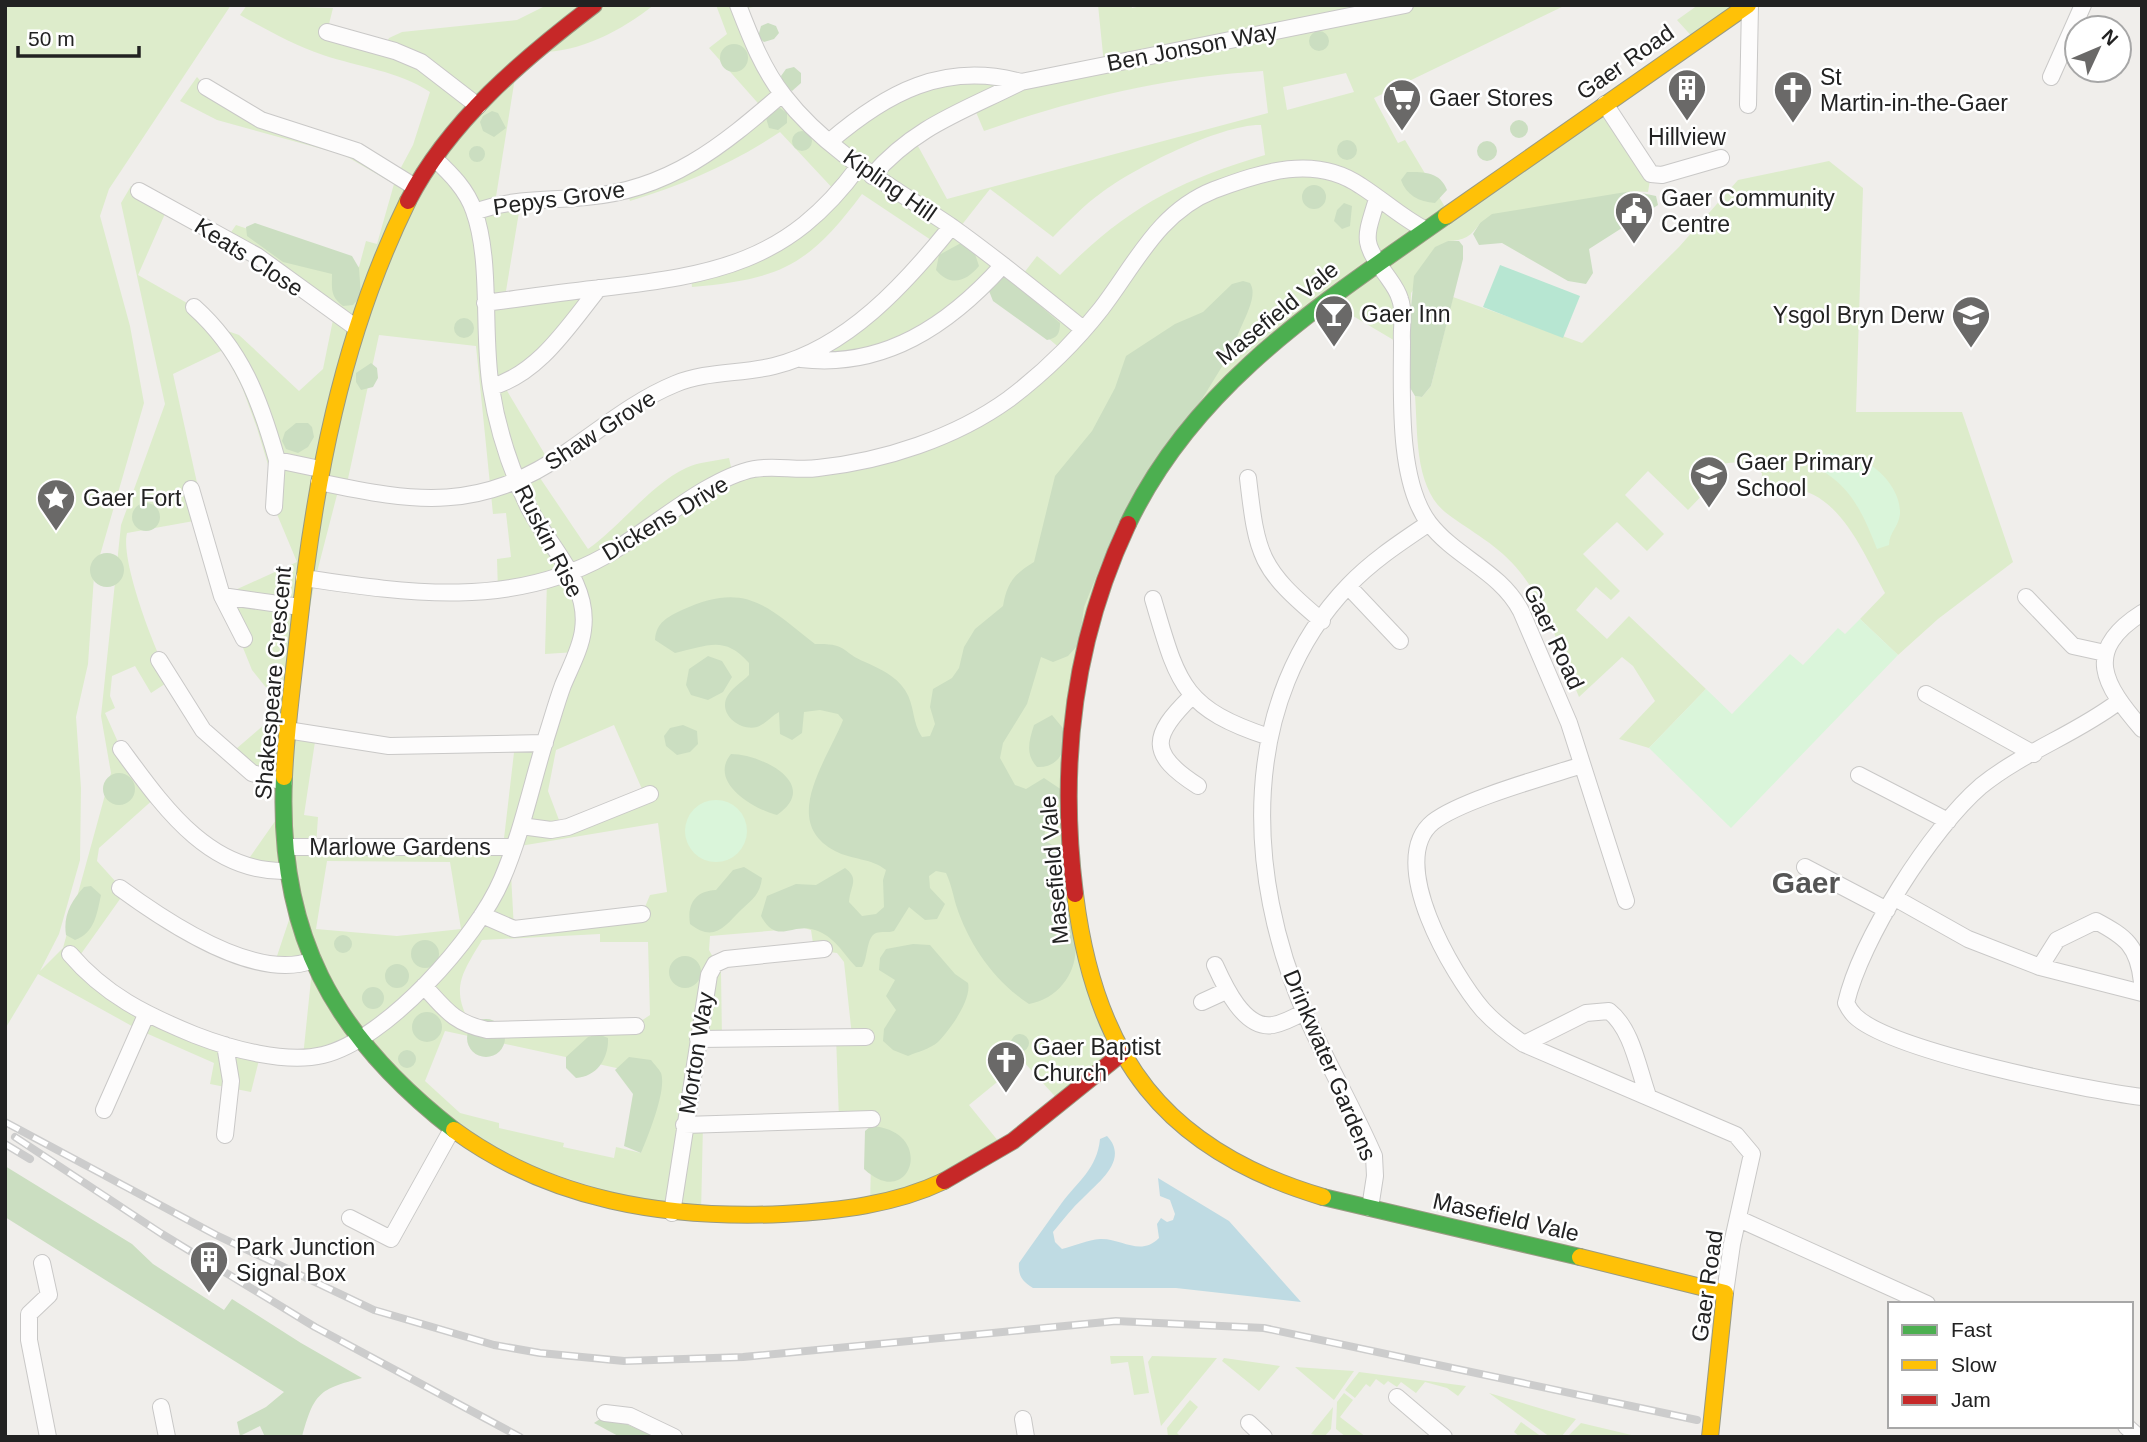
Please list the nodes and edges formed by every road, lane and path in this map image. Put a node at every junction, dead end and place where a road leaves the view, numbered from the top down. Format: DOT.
graph roads {
  1 [pos="594,5"];
  2 [pos="738,5"];
  3 [pos="1405,5"];
  4 [pos="1749,5"];
  5 [pos="2083,5"];
  6 [pos="327,32"];
  7 [pos="2051,77"];
  8 [pos="1021,82"];
  9 [pos="206,88"];
  10 [pos="782,94"];
  11 [pos="1605,104"];
  12 [pos="1748,105"];
  13 [pos="478,106"];
  14 [pos="829,142"];
  15 [pos="1721,158"];
  16 [pos="435,159"];
  17 [pos="866,171"];
  18 [pos="415,187"];
  19 [pos="139,191"];
  20 [pos="1377,199"];
  21 [pos="475,212"];
  22 [pos="951,227"];
  23 [pos="1424,229"];
  24 [pos="1377,263"];
  25 [pos="1003,265"];
  26 [pos="599,288"];
  27 [pos="485,303"];
  28 [pos="194,307"];
  29 [pos="355,327"];
  30 [pos="1083,329"];
  31 [pos="801,359"];
  32 [pos="491,387"];
  33 [pos="278,460"];
  34 [pos="319,476"];
  35 [pos="1248,478"];
  36 [pos="517,482"];
  37 [pos="191,489"];
  38 [pos="274,507"];
  39 [pos="1429,523"];
  40 [pos="569,572"];
  41 [pos="304,578"];
  42 [pos="1348,586"];
  43 [pos="222,596"];
  44 [pos="2026,597"];
  45 [pos="1153,599"];
  46 [pos="300,607"];
  47 [pos="2142,613"];
  48 [pos="1322,621"];
  49 [pos="244,639"];
  50 [pos="1400,641"];
  51 [pos="2105,653"];
  52 [pos="159,660"];
  53 [pos="1926,694"];
  54 [pos="1191,697"];
  55 [pos="2118,702"];
  56 [pos="2142,729"];
  57 [pos="288,730"];
  58 [pos="1269,737"];
  59 [pos="545,743"];
  60 [pos="121,749"];
  61 [pos="2034,754"];
  62 [pos="1583,765"];
  63 [pos="1859,775"];
  64 [pos="284,782"];
  65 [pos="1198,786"];
  66 [pos="650,794"];
  67 [pos="1948,821"];
  68 [pos="521,826"];
  69 [pos="286,847"];
  70 [pos="514,847"];
  71 [pos="1805,867"];
  72 [pos="288,871"];
  73 [pos="120,888"];
  74 [pos="1626,901"];
  75 [pos="1891,904"];
  76 [pos="642,914"];
  77 [pos="482,915"];
  78 [pos="824,950"];
  79 [pos="70,954"];
  80 [pos="313,960"];
  81 [pos="1215,965"];
  82 [pos="2040,967"];
  83 [pos="2142,982"];
  84 [pos="424,986"];
  85 [pos="1226,991"];
  86 [pos="2142,993"];
  87 [pos="1202,1002"];
  88 [pos="1304,1012"];
  89 [pos="146,1015"];
  90 [pos="636,1026"];
  91 [pos="866,1037"];
  92 [pos="698,1039"];
  93 [pos="359,1040"];
  94 [pos="1524,1044"];
  95 [pos="225,1045"];
  96 [pos="1121,1054"];
  97 [pos="1648,1096"];
  98 [pos="2142,1097"];
  99 [pos="104,1110"];
  100 [pos="872,1119"];
  101 [pos="684,1125"];
  102 [pos="451,1130"];
  103 [pos="225,1135"];
  104 [pos="1370,1208"];
  105 [pos="672,1213"];
  106 [pos="350,1218"];
  107 [pos="1739,1219"];
  108 [pos="42,1263"];
  109 [pos="1725,1293"];
  110 [pos="1923,1302"];
  111 [pos="1397,1397"];
  112 [pos="161,1407"];
  113 [pos="605,1413"];
  114 [pos="1023,1419"];
  115 [pos="1249,1423"];
  116 [pos="48,1437"];
  117 [pos="167,1437"];
  118 [pos="674,1437"];
  119 [pos="1026,1437"];
  120 [pos="1264,1437"];
  121 [pos="1444,1437"];
  122 [pos="1710,1437"];
  1 -- 13 [label="street, Shakespeare Crescent"];
  2 -- 10 [label="street, Kipling Hill"];
  3 -- 8 [label="street, Ben Jonson Way"];
  4 -- 11 [label="street, Gaer Road"];
  4 -- 12 [label="street"];
  5 -- 7 [label="street"];
  6 -- 13 [label="street"];
  8 -- 14 [label="street, Ben Jonson Way"];
  8 -- 17 [label="street, Ben Jonson Way"];
  9 -- 18 [label="street"];
  10 -- 14 [label="street, Kipling Hill"];
  10 -- 21 [label="street, Pepys Grove"];
  11 -- 15 [label="street"];
  11 -- 23 [label="street, Gaer Road"];
  13 -- 16 [label="street, Shakespeare Crescent"];
  14 -- 17 [label="street, Kipling Hill"];
  16 -- 18 [label="street, Shakespeare Crescent"];
  16 -- 21 [label="street, Ruskin Rise"];
  17 -- 22 [label="street, Kipling Hill"];
  17 -- 26 [label="street, Ben Jonson Way"];
  18 -- 29 [label="street, Shakespeare Crescent"];
  19 -- 29 [label="street, Keats Close"];
  20 -- 23 [label="street, Dickens Drive"];
  20 -- 24 [label="street"];
  20 -- 30 [label="street, Dickens Drive"];
  21 -- 27 [label="street, Ruskin Rise"];
  22 -- 25 [label="street, Kipling Hill"];
  22 -- 31 [label="street, Shaw Grove"];
  23 -- 24 [label="street, Masefield Vale"];
  24 -- 39 [label="street, Gaer Road"];
  24 -- 96 [label="street, Masefield Vale"];
  25 -- 30 [label="street, Kipling Hill"];
  25 -- 31 [label="street, Shaw Grove"];
  26 -- 27 [label="street, Ben Jonson Way"];
  26 -- 32 [label="street"];
  27 -- 32 [label="street, Ruskin Rise"];
  28 -- 33 [label="street"];
  29 -- 34 [label="street, Shakespeare Crescent"];
  30 -- 40 [label="street, Dickens Drive"];
  31 -- 36 [label="street, Shaw Grove"];
  32 -- 36 [label="street, Ruskin Rise"];
  33 -- 34 [label="street, Shaw Grove"];
  33 -- 38 [label="street"];
  34 -- 36 [label="street, Shaw Grove"];
  34 -- 41 [label="street, Shakespeare Crescent"];
  35 -- 48 [label="street"];
  36 -- 40 [label="street, Ruskin Rise"];
  37 -- 43 [label="street"];
  39 -- 42 [label="street, Drinkwater Gardens"];
  39 -- 62 [label="street, Gaer Road"];
  40 -- 41 [label="street, Dickens Drive"];
  40 -- 59 [label="street, Ruskin Rise"];
  41 -- 46 [label="street, Shakespeare Crescent"];
  42 -- 48 [label="street, Drinkwater Gardens"];
  42 -- 50 [label="street"];
  43 -- 46 [label="street"];
  43 -- 49 [label="street"];
  44 -- 51 [label="street"];
  45 -- 54 [label="street"];
  46 -- 57 [label="street, Shakespeare Crescent"];
  47 -- 51 [label="street"];
  48 -- 58 [label="street, Drinkwater Gardens"];
  51 -- 55 [label="street"];
  52 -- 64 [label="street"];
  53 -- 61 [label="street"];
  54 -- 58 [label="street"];
  54 -- 65 [label="street"];
  55 -- 56 [label="street"];
  55 -- 61 [label="street"];
  57 -- 59 [label="street"];
  57 -- 64 [label="street, Shakespeare Crescent"];
  58 -- 88 [label="street, Drinkwater Gardens"];
  59 -- 68 [label="street, Ruskin Rise"];
  60 -- 72 [label="street"];
  61 -- 67 [label="street"];
  62 -- 74 [label="street, Gaer Road"];
  62 -- 94 [label="street"];
  63 -- 67 [label="street"];
  64 -- 69 [label="street, Shakespeare Crescent"];
  66 -- 68 [label="street"];
  67 -- 75 [label="street"];
  68 -- 70 [label="street, Ruskin Rise"];
  69 -- 70 [label="street, Marlowe Gardens"];
  69 -- 72 [label="street, Shakespeare Crescent"];
  70 -- 77 [label="street, Ruskin Rise"];
  71 -- 75 [label="street"];
  72 -- 80 [label="street, Shakespeare Crescent"];
  73 -- 80 [label="street"];
  75 -- 82 [label="street"];
  75 -- 98 [label="street"];
  76 -- 77 [label="street"];
  77 -- 84 [label="street, Ruskin Rise"];
  78 -- 92 [label="street, Morton Way"];
  79 -- 89 [label="street, Ruskin Rise"];
  80 -- 93 [label="street, Shakespeare Crescent"];
  81 -- 85 [label="street"];
  82 -- 83 [label="street"];
  82 -- 86 [label="street"];
  84 -- 90 [label="street"];
  84 -- 93 [label="street, Ruskin Rise"];
  85 -- 87 [label="street"];
  85 -- 88 [label="street"];
  88 -- 104 [label="street, Drinkwater Gardens"];
  89 -- 95 [label="street, Ruskin Rise"];
  89 -- 99 [label="street"];
  91 -- 92 [label="street"];
  92 -- 101 [label="street, Morton Way"];
  93 -- 95 [label="street, Ruskin Rise"];
  93 -- 102 [label="street, Shakespeare Crescent"];
  94 -- 97 [label="street"];
  94 -- 97 [label="street"];
  95 -- 103 [label="street"];
  96 -- 104 [label="street, Masefield Vale"];
  96 -- 105 [label="street, Shakespeare Crescent"];
  97 -- 107 [label="street, Gaer Road"];
  100 -- 101 [label="street"];
  101 -- 105 [label="street, Morton Way"];
  102 -- 105 [label="street, Shakespeare Crescent"];
  102 -- 106 [label="street"];
  104 -- 109 [label="street, Masefield Vale"];
  107 -- 109 [label="street, Gaer Road"];
  107 -- 110 [label="street"];
  108 -- 116 [label="street"];
  109 -- 122 [label="street, Gaer Road"];
  111 -- 121 [label="street"];
  112 -- 117 [label="street"];
  113 -- 118 [label="street"];
  114 -- 119 [label="street"];
  115 -- 120 [label="street"];
}
